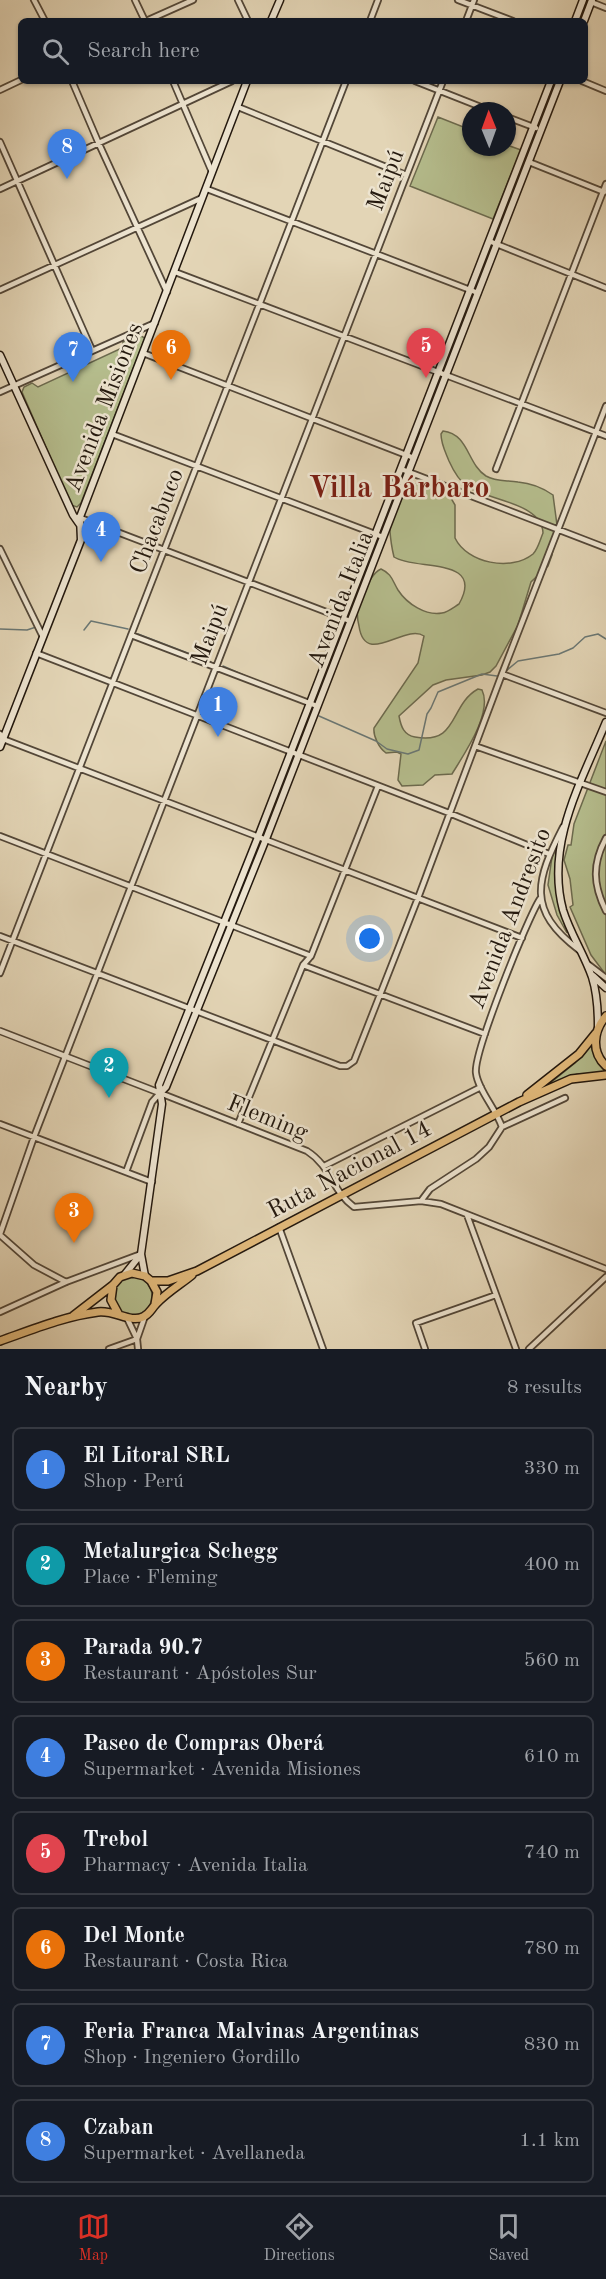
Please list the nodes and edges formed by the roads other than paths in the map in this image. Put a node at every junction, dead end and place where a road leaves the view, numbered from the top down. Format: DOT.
graph roads {
  1 [pos="34,0"];
  2 [pos="135,0"];
  3 [pos="194,0"];
  4 [pos="238,0"];
  5 [pos="280,0"];
  6 [pos="378,0"];
  7 [pos="458,0"];
  8 [pos="582,0"];
  9 [pos="591,1"];
  10 [pos="473,3"];
  11 [pos="606,8"];
  12 [pos="43,18"];
  13 [pos="144,18"];
  14 [pos="153,18"];
  15 [pos="247,18"];
  16 [pos="272,18"];
  17 [pos="371,18"];
  18 [pos="467,18"];
  19 [pos="506,18"];
  20 [pos="575,18"];
  21 [pos="585,18"];
  22 [pos="18,81"];
  23 [pos="73,84"];
  24 [pos="174,84"];
  25 [pos="226,84"];
  26 [pos="246,84"];
  27 [pos="345,84"];
  28 [pos="422,84"];
  29 [pos="442,84"];
  30 [pos="550,84"];
  31 [pos="559,84"];
  32 [pos="588,84"];
  33 [pos="0,90"];
  34 [pos="439,91"];
  35 [pos="606,91"];
  36 [pos="468,102"];
  37 [pos="184,105"];
  38 [pos="238,107"];
  39 [pos="516,120"];
  40 [pos="533,127"];
  41 [pos="541,130"];
  42 [pos="322,141"];
  43 [pos="0,142"];
  44 [pos="99,144"];
  45 [pos="529,162"];
  46 [pos="213,175"];
  47 [pos="406,175"];
  48 [pos="17,181"];
  49 [pos="606,184"];
  50 [pos="0,189"];
  51 [pos="207,189"];
  52 [pos="605,192"];
  53 [pos="204,197"];
  54 [pos="292,222"];
  55 [pos="137,228"];
  56 [pos="489,241"];
  57 [pos="497,244"];
  58 [pos="376,254"];
  59 [pos="54,266"];
  60 [pos="175,272"];
  61 [pos="572,273"];
  62 [pos="606,288"];
  63 [pos="0,290"];
  64 [pos="470,290"];
  65 [pos="167,292"];
  66 [pos="478,293"];
  67 [pos="260,304"];
  68 [pos="155,323"];
  69 [pos="344,336"];
  70 [pos="92,350"];
  71 [pos="143,353"];
  72 [pos="0,355"];
  73 [pos="438,372"];
  74 [pos="446,375"];
  75 [pos="14,386"];
  76 [pos="228,386"];
  77 [pos="0,392"];
  78 [pos="521,404"];
  79 [pos="606,406"];
  80 [pos="312,418"];
  81 [pos="596,432"];
  82 [pos="112,434"];
  83 [pos="606,436"];
  84 [pos="406,454"];
  85 [pos="414,458"];
  86 [pos="197,466"];
  87 [pos="401,469"];
  88 [pos="496,469"];
  89 [pos="408,473"];
  90 [pos="281,499"];
  91 [pos="76,516"];
  92 [pos="559,530"];
  93 [pos="375,534"];
  94 [pos="383,537"];
  95 [pos="606,548"];
  96 [pos="0,549"];
  97 [pos="164,550"];
  98 [pos="248,582"];
  99 [pos="343,618"];
  100 [pos="350,621"];
  101 [pos="131,635"];
  102 [pos="42,637"];
  103 [pos="36,653"];
  104 [pos="215,668"];
  105 [pos="502,674"];
  106 [pos="113,683"];
  107 [pos="309,704"];
  108 [pos="317,706"];
  109 [pos="606,713"];
  110 [pos="197,715"];
  111 [pos="606,722"];
  112 [pos="2,736"];
  113 [pos="475,746"];
  114 [pos="0,747"];
  115 [pos="291,752"];
  116 [pos="298,755"];
  117 [pos="80,768"];
  118 [pos="581,783"];
  119 [pos="378,786"];
  120 [pos="606,792"];
  121 [pos="164,801"];
  122 [pos="449,813"];
  123 [pos="564,825"];
  124 [pos="0,836"];
  125 [pos="258,837"];
  126 [pos="606,838"];
  127 [pos="266,839"];
  128 [pos="46,854"];
  129 [pos="549,854"];
  130 [pos="345,870"];
  131 [pos="131,886"];
  132 [pos="418,898"];
  133 [pos="540,899"];
  134 [pos="606,911"];
  135 [pos="224,922"];
  136 [pos="231,925"];
  137 [pos="0,936"];
  138 [pos="522,938"];
  139 [pos="13,940"];
  140 [pos="579,950"];
  141 [pos="311,956"];
  142 [pos="586,963"];
  143 [pos="303,965"];
  144 [pos="0,973"];
  145 [pos="97,973"];
  146 [pos="591,974"];
  147 [pos="606,978"];
  148 [pos="606,988"];
  149 [pos="380,993"];
  150 [pos="190,1008"];
  151 [pos="197,1011"];
  152 [pos="606,1016"];
  153 [pos="597,1030"];
  154 [pos="0,1031"];
  155 [pos="485,1034"];
  156 [pos="272,1041"];
  157 [pos="65,1056"];
  158 [pos="606,1066"];
  159 [pos="606,1075"];
  160 [pos="481,1087"];
  161 [pos="160,1093"];
  162 [pos="565,1098"];
  163 [pos="519,1102"];
  164 [pos="498,1114"];
  165 [pos="0,1124"];
  166 [pos="238,1124"];
  167 [pos="502,1127"];
  168 [pos="34,1137"];
  169 [pos="324,1166"];
  170 [pos="126,1172"];
  171 [pos="152,1182"];
  172 [pos="340,1196"];
  173 [pos="421,1201"];
  174 [pos="467,1215"];
  175 [pos="279,1227"];
  176 [pos="0,1234"];
  177 [pos="141,1254"];
  178 [pos="606,1269"];
  179 [pos="196,1271"];
  180 [pos="125,1275"];
  181 [pos="606,1277"];
  182 [pos="148,1278"];
  183 [pos="66,1282"];
  184 [pos="113,1285"];
  185 [pos="496,1295"];
  186 [pos="155,1304"];
  187 [pos="0,1312"];
  188 [pos="118,1313"];
  189 [pos="145,1316"];
  190 [pos="69,1318"];
  191 [pos="128,1318"];
  192 [pos="137,1339"];
  193 [pos="0,1341"];
  194 [pos="109,1349"];
  195 [pos="138,1349"];
  196 [pos="324,1349"];
  197 [pos="425,1349"];
  198 [pos="516,1349"];
  199 [pos="529,1349"];
  1 -- 12 [label="street"];
  2 -- 13 [label="street"];
  3 -- 14 [label="street"];
  4 -- 15 [label="street"];
  5 -- 16 [label="main road"];
  6 -- 17 [label="street"];
  7 -- 10 [label="street"];
  8 -- 20 [label="main road"];
  9 -- 11 [label="street"];
  9 -- 21 [label="main road"];
  10 -- 18 [label="street"];
  10 -- 19 [label="street"];
  22 -- 33 [label="street"];
  23 -- 44 [label="street"];
  24 -- 37 [label="street"];
  25 -- 37 [label="street"];
  26 -- 38 [label="main road, Avenida Misiones"];
  27 -- 42 [label="street, Chacabuco"];
  28 -- 34 [label="street"];
  29 -- 34 [label="street, Maipú"];
  30 -- 40 [label="main road, Avenida Italia"];
  31 -- 41 [label="main road, Avenida Italia"];
  32 -- 35 [label="street"];
  34 -- 36 [label="street"];
  34 -- 47 [label="street, Maipú"];
  37 -- 44 [label="street"];
  37 -- 46 [label="street"];
  38 -- 42 [label="street"];
  38 -- 46 [label="main road, Avenida Misiones"];
  39 -- 40 [label="street"];
  40 -- 41 [label="street"];
  40 -- 56 [label="main road, Avenida Italia"];
  41 -- 45 [label="main road, Avenida Italia"];
  42 -- 47 [label="street"];
  42 -- 54 [label="street, Chacabuco"];
  43 -- 48 [label="street"];
  44 -- 48 [label="street"];
  44 -- 55 [label="street"];
  45 -- 52 [label="street"];
  45 -- 57 [label="main road, Avenida Italia"];
  46 -- 51 [label="main road, Avenida Misiones"];
  47 -- 58 [label="street, Maipú"];
  48 -- 50 [label="street"];
  48 -- 59 [label="street"];
  49 -- 52 [label="street"];
  51 -- 53 [label="main road, Avenida Misiones"];
  51 -- 54 [label="street"];
  52 -- 61 [label="street"];
  53 -- 55 [label="street"];
  53 -- 60 [label="main road, Avenida Misiones"];
  54 -- 58 [label="street"];
  54 -- 67 [label="street, Chacabuco"];
  55 -- 59 [label="street"];
  55 -- 65 [label="street"];
  56 -- 57 [label="street"];
  56 -- 64 [label="main road, Avenida Italia"];
  57 -- 61 [label="street"];
  57 -- 66 [label="main road, Avenida Italia"];
  58 -- 64 [label="street"];
  58 -- 69 [label="street, Maipú"];
  59 -- 63 [label="street"];
  59 -- 70 [label="street"];
  60 -- 65 [label="main road, Avenida Misiones"];
  60 -- 67 [label="street"];
  61 -- 62 [label="street"];
  61 -- 78 [label="street"];
  64 -- 66 [label="street"];
  64 -- 73 [label="main road, Avenida Italia"];
  65 -- 68 [label="main road, Avenida Misiones"];
  66 -- 74 [label="main road, Avenida Italia"];
  67 -- 69 [label="street"];
  67 -- 76 [label="street, Chacabuco"];
  68 -- 70 [label="street"];
  68 -- 71 [label="main road, Avenida Misiones"];
  69 -- 73 [label="street"];
  69 -- 80 [label="street, Maipú"];
  70 -- 75 [label="street"];
  71 -- 76 [label="street"];
  71 -- 82 [label="main road, Avenida Misiones"];
  72 -- 75 [label="main road"];
  73 -- 74 [label="street"];
  73 -- 84 [label="main road, Avenida Italia"];
  74 -- 78 [label="street"];
  74 -- 85 [label="main road, Avenida Italia"];
  75 -- 77 [label="street"];
  75 -- 91 [label="main road"];
  76 -- 80 [label="street"];
  76 -- 86 [label="street, Chacabuco"];
  78 -- 81 [label="street"];
  78 -- 88 [label="street"];
  79 -- 81 [label="street"];
  80 -- 84 [label="street"];
  80 -- 90 [label="street, Maipú"];
  81 -- 83 [label="street"];
  81 -- 92 [label="street"];
  82 -- 86 [label="street"];
  82 -- 91 [label="main road, Avenida Misiones"];
  84 -- 85 [label="street"];
  84 -- 87 [label="main road, Avenida Italia"];
  85 -- 89 [label="main road, Avenida Italia"];
  86 -- 90 [label="street"];
  86 -- 97 [label="street, Chacabuco"];
  87 -- 89 [label="street"];
  87 -- 93 [label="main road, Avenida Italia"];
  89 -- 92 [label="street"];
  89 -- 94 [label="main road, Avenida Italia"];
  90 -- 93 [label="street"];
  90 -- 98 [label="street, Maipú"];
  91 -- 97 [label="street"];
  91 -- 102 [label="main road, Avenida Misiones"];
  92 -- 95 [label="street"];
  92 -- 105 [label="street"];
  93 -- 94 [label="street"];
  93 -- 99 [label="main road, Avenida Italia"];
  94 -- 100 [label="main road, Avenida Italia"];
  96 -- 102 [label="street"];
  97 -- 98 [label="street"];
  97 -- 101 [label="street, Chacabuco"];
  98 -- 99 [label="street"];
  98 -- 104 [label="street, Maipú"];
  99 -- 100 [label="street"];
  99 -- 107 [label="main road, Avenida Italia"];
  100 -- 108 [label="main road, Avenida Italia"];
  101 -- 104 [label="street"];
  101 -- 106 [label="street, Chacabuco"];
  102 -- 103 [label="main road, Avenida Misiones"];
  103 -- 106 [label="street"];
  103 -- 112 [label="main road, Avenida Misiones"];
  104 -- 107 [label="street"];
  104 -- 110 [label="street, Maipú"];
  105 -- 109 [label="street"];
  105 -- 113 [label="street"];
  106 -- 110 [label="street"];
  106 -- 117 [label="street, Chacabuco"];
  107 -- 108 [label="street"];
  107 -- 115 [label="main road, Avenida Italia"];
  108 -- 116 [label="main road, Avenida Italia"];
  110 -- 115 [label="street"];
  110 -- 121 [label="street, Maipú"];
  111 -- 118 [label="main road, Avenida Andresito"];
  112 -- 114 [label="main road, Avenida Misiones"];
  112 -- 117 [label="street"];
  113 -- 118 [label="street"];
  113 -- 122 [label="street"];
  115 -- 116 [label="street"];
  115 -- 125 [label="main road, Avenida Italia"];
  116 -- 119 [label="street"];
  116 -- 127 [label="main road, Avenida Italia"];
  117 -- 121 [label="street"];
  117 -- 128 [label="street, Chacabuco"];
  118 -- 120 [label="street"];
  118 -- 123 [label="main road, Avenida Andresito"];
  119 -- 122 [label="street"];
  119 -- 130 [label="street"];
  121 -- 125 [label="street"];
  121 -- 131 [label="street, Maipú"];
  122 -- 129 [label="street"];
  122 -- 132 [label="street"];
  123 -- 129 [label="street, Avenida Andresito"];
  123 -- 140 [label="main road"];
  124 -- 128 [label="street"];
  125 -- 127 [label="street"];
  125 -- 135 [label="main road, Avenida Italia"];
  126 -- 134 [label="street"];
  127 -- 130 [label="street"];
  127 -- 136 [label="main road, Avenida Italia"];
  128 -- 131 [label="street"];
  128 -- 139 [label="street, Chacabuco"];
  129 -- 133 [label="street, Avenida Andresito"];
  130 -- 132 [label="street"];
  130 -- 141 [label="street"];
  131 -- 135 [label="street"];
  131 -- 145 [label="street, Maipú"];
  132 -- 138 [label="street"];
  132 -- 149 [label="street"];
  133 -- 138 [label="street, Avenida Andresito"];
  133 -- 140 [label="street"];
  135 -- 136 [label="street"];
  135 -- 150 [label="main road, Avenida Italia"];
  136 -- 141 [label="street"];
  136 -- 151 [label="main road, Avenida Italia"];
  137 -- 139 [label="street"];
  138 -- 155 [label="street, Avenida Andresito"];
  139 -- 144 [label="street, Chacabuco"];
  139 -- 145 [label="street"];
  140 -- 142 [label="main road"];
  141 -- 143 [label="street"];
  142 -- 146 [label="main road"];
  142 -- 147 [label="street"];
  143 -- 149 [label="street"];
  143 -- 156 [label="street"];
  145 -- 150 [label="street"];
  145 -- 157 [label="street, Maipú"];
  146 -- 148 [label="main road"];
  146 -- 153 [label="main road"];
  149 -- 155 [label="street"];
  149 -- 156 [label="street"];
  150 -- 151 [label="street"];
  150 -- 161 [label="main road, Avenida Italia"];
  151 -- 156 [label="street"];
  151 -- 161 [label="main road, Avenida Italia"];
  152 -- 153 [label="highway, Ruta Nacional 14"];
  153 -- 158 [label="highway"];
  153 -- 163 [label="highway, Ruta Nacional 14"];
  154 -- 157 [label="street, Fleming"];
  155 -- 160 [label="street, Avenida Andresito"];
  156 -- 166 [label="street"];
  157 -- 161 [label="street, Fleming"];
  157 -- 168 [label="street, Maipú"];
  159 -- 163 [label="highway, Ruta Nacional 14"];
  160 -- 164 [label="street, Avenida Andresito"];
  160 -- 169 [label="street"];
  161 -- 166 [label="street, Fleming"];
  161 -- 170 [label="street, Avenida Italia"];
  161 -- 171 [label="main road, Avenida Italia"];
  162 -- 167 [label="street"];
  163 -- 164 [label="highway, Ruta Nacional 14"];
  164 -- 167 [label="street, Avenida Andresito"];
  164 -- 172 [label="highway, Ruta Nacional 14"];
  165 -- 168 [label="street"];
  166 -- 169 [label="street, Fleming"];
  167 -- 173 [label="street"];
  168 -- 170 [label="street"];
  168 -- 176 [label="street, Maipú"];
  169 -- 172 [label="street, Fleming"];
  170 -- 171 [label="street"];
  171 -- 177 [label="main road, Avenida Italia"];
  172 -- 173 [label="street"];
  172 -- 175 [label="highway, Ruta Nacional 14"];
  173 -- 174 [label="street"];
  174 -- 178 [label="street"];
  174 -- 185 [label="street"];
  175 -- 179 [label="highway, Ruta Nacional 14"];
  175 -- 196 [label="street"];
  176 -- 183 [label="street"];
  177 -- 180 [label="main road, Avenida Italia"];
  177 -- 182 [label="main road, Avenida Italia"];
  177 -- 183 [label="street"];
  179 -- 182 [label="highway, Ruta Nacional 14"];
  179 -- 186 [label="highway, Ruta Nacional 14"];
  180 -- 182 [label="highway, Ruta Nacional 14"];
  180 -- 184 [label="highway"];
  181 -- 199 [label="street"];
  182 -- 186 [label="highway"];
  183 -- 187 [label="street"];
  184 -- 188 [label="highway"];
  184 -- 190 [label="highway"];
  185 -- 197 [label="street"];
  185 -- 198 [label="street"];
  186 -- 189 [label="highway, Ruta Nacional 14"];
  188 -- 190 [label="highway"];
  188 -- 191 [label="highway"];
  189 -- 191 [label="highway"];
  189 -- 192 [label="street"];
  190 -- 193 [label="highway"];
  191 -- 192 [label="street"];
  192 -- 194 [label="street"];
  192 -- 195 [label="street"];
}
